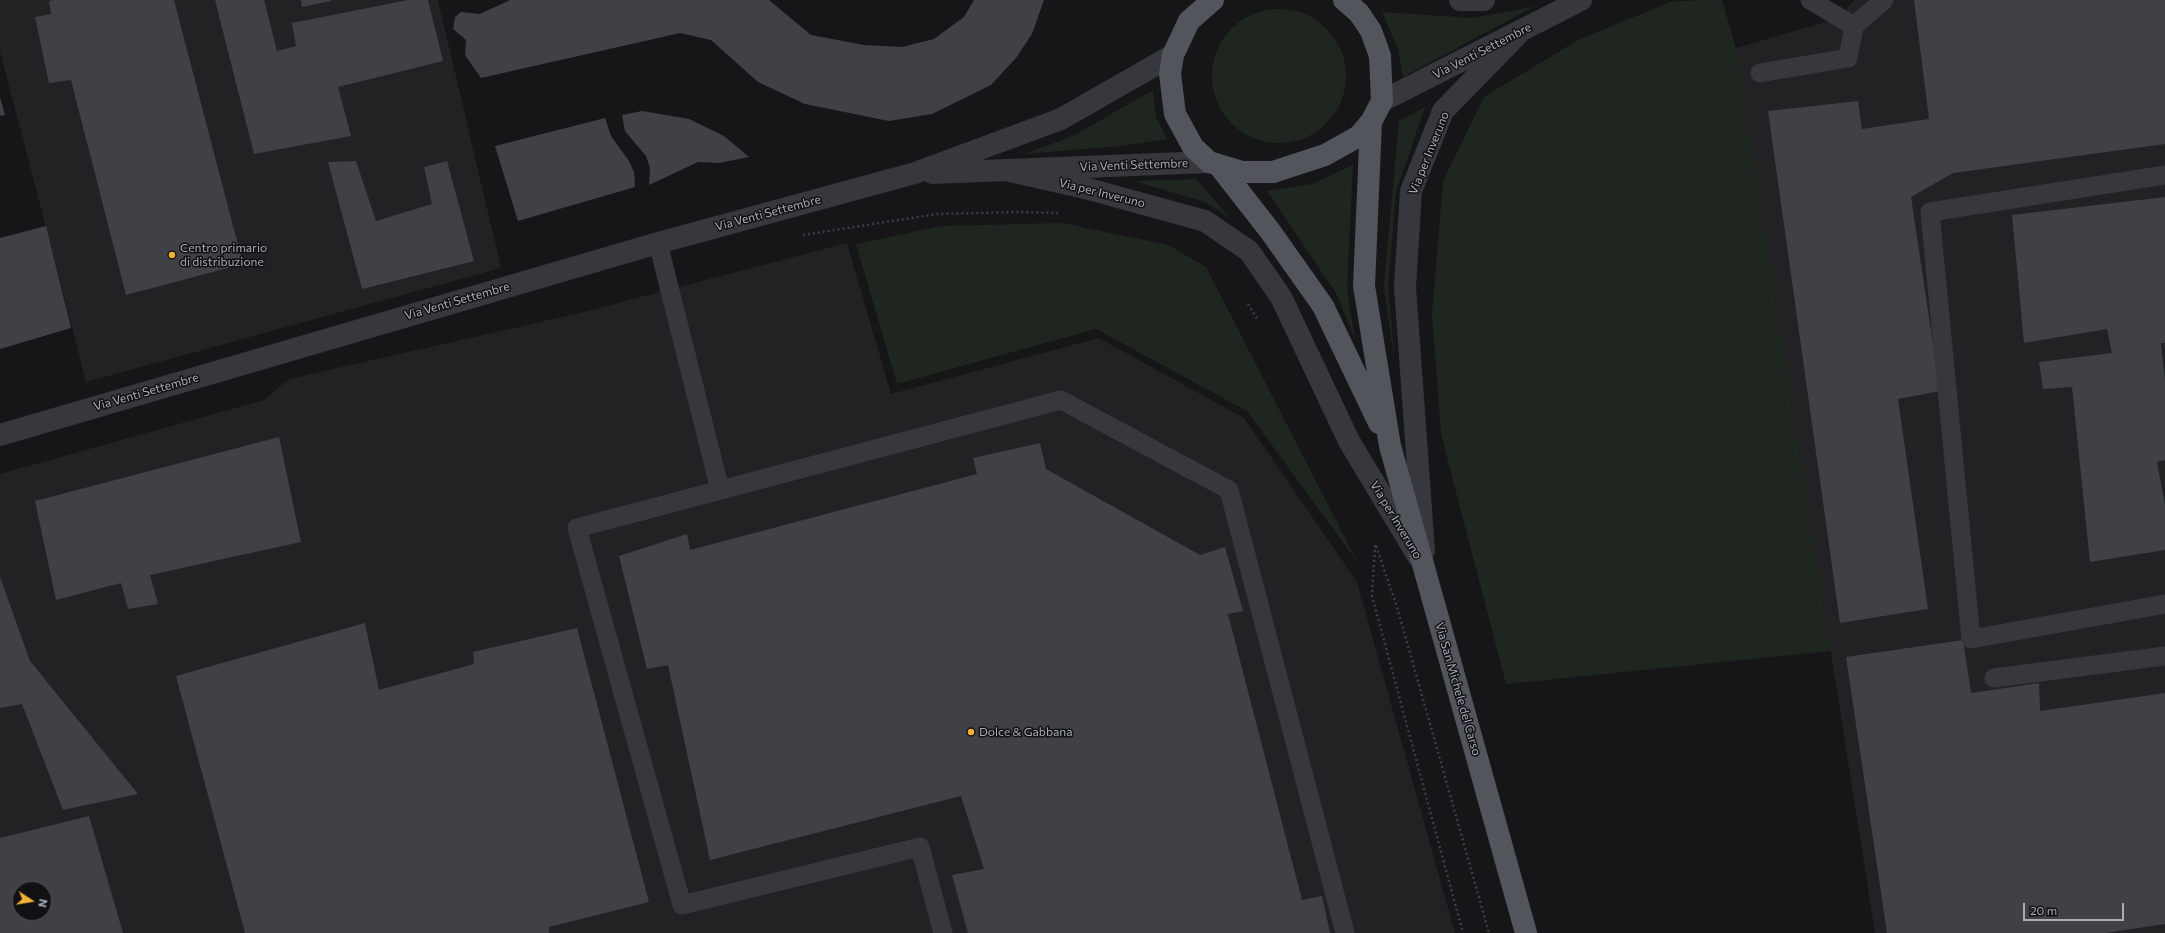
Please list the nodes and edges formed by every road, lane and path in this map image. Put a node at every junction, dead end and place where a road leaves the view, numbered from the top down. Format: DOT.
graph roads {
  1 [pos="1212,0"];
  2 [pos="1344,0"];
  3 [pos="1460,0"];
  4 [pos="1484,0"];
  5 [pos="1581,0"];
  6 [pos="1810,0"];
  7 [pos="1884,0"];
  8 [pos="1188,10"];
  9 [pos="1854,26"];
  10 [pos="1520,32"];
  11 [pos="1173,55"];
  12 [pos="1760,73"];
  13 [pos="1382,101"];
  14 [pos="1371,122"];
  15 [pos="1215,164"];
  16 [pos="1010,171"];
  17 [pos="915,173"];
  18 [pos="2165,176"];
  19 [pos="1062,214"];
  20 [pos="798,236"];
  21 [pos="658,243"];
  22 [pos="1245,298"];
  23 [pos="1261,326"];
  24 [pos="0,434"];
  25 [pos="1390,446"];
  26 [pos="720,490"];
  27 [pos="1426,570"];
  28 [pos="2165,604"];
  29 [pos="2165,656"];
  30 [pos="1994,678"];
  31 [pos="944,933"];
  32 [pos="1345,933"];
  33 [pos="1463,933"];
  34 [pos="1489,933"];
  35 [pos="1526,933"];
  1 -- 8 [label="main road"];
  2 -- 13 [label="main road"];
  3 -- 4 [label="street"];
  5 -- 10 [label="street, Via Venti Settembre"];
  6 -- 9 [label="lane"];
  7 -- 9 [label="lane"];
  8 -- 11 [label="main road"];
  9 -- 12 [label="lane"];
  10 -- 13 [label="street, Via Venti Settembre"];
  10 -- 27 [label="street, Via per Inveruno"];
  11 -- 15 [label="main road"];
  11 -- 17 [label="street, Via Venti Settembre"];
  13 -- 14 [label="main road"];
  14 -- 15 [label="main road"];
  14 -- 25 [label="main road"];
  15 -- 16 [label="street, Via Venti Settembre"];
  15 -- 25 [label="main road"];
  16 -- 17 [label="street, Via Venti Settembre"];
  16 -- 27 [label="street, Via per Inveruno"];
  17 -- 21 [label="street, Via Venti Settembre"];
  18 -- 28 [label="lane"];
  19 -- 20 [label="path"];
  21 -- 24 [label="street, Via Venti Settembre"];
  21 -- 26 [label="lane"];
  22 -- 23 [label="path"];
  25 -- 27 [label="main road, Via San Michele del Carso"];
  26 -- 31 [label="lane"];
  26 -- 32 [label="lane"];
  27 -- 35 [label="main road, Via San Michele del Carso"];
  29 -- 30 [label="lane"];
  33 -- 34 [label="path"];
}
